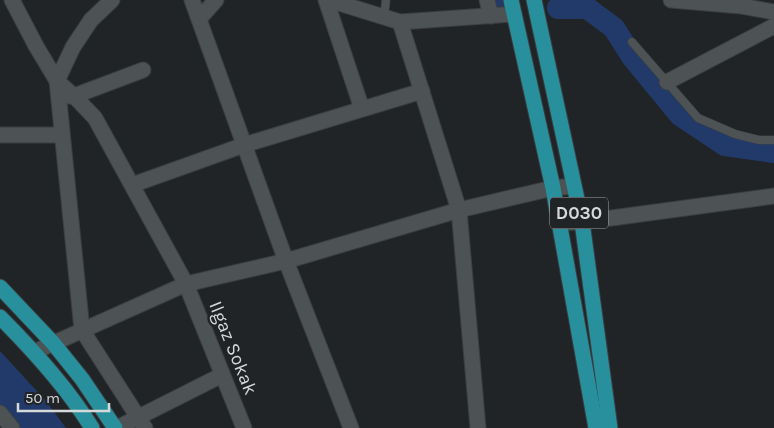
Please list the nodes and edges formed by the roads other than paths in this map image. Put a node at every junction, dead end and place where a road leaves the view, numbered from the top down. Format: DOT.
graph roads {
  1 [pos="12,0"];
  2 [pos="112,0"];
  3 [pos="192,0"];
  4 [pos="216,0"];
  5 [pos="327,0"];
  6 [pos="386,0"];
  7 [pos="487,0"];
  8 [pos="534,0"];
  9 [pos="677,0"];
  10 [pos="742,3"];
  11 [pos="513,7"];
  12 [pos="774,12"];
  13 [pos="491,16"];
  14 [pos="384,17"];
  15 [pos="199,19"];
  16 [pos="400,22"];
  17 [pos="774,26"];
  18 [pos="632,42"];
  19 [pos="143,70"];
  20 [pos="57,81"];
  21 [pos="667,82"];
  22 [pos="422,91"];
  23 [pos="74,96"];
  24 [pos="58,97"];
  25 [pos="362,110"];
  26 [pos="62,135"];
  27 [pos="0,136"];
  28 [pos="774,140"];
  29 [pos="244,145"];
  30 [pos="132,185"];
  31 [pos="573,186"];
  32 [pos="553,188"];
  33 [pos="774,196"];
  34 [pos="459,210"];
  35 [pos="582,222"];
  36 [pos="560,223"];
  37 [pos="286,261"];
  38 [pos="186,284"];
  39 [pos="0,287"];
  40 [pos="0,317"];
  41 [pos="82,330"];
  42 [pos="53,343"];
  43 [pos="34,352"];
  44 [pos="222,375"];
  45 [pos="0,413"];
  46 [pos="142,423"];
  47 [pos="12,428"];
  48 [pos="92,428"];
  49 [pos="116,428"];
  50 [pos="244,428"];
  51 [pos="351,428"];
  52 [pos="478,428"];
  53 [pos="596,428"];
  54 [pos="610,428"];
  1 -- 20 [label="street"];
  2 -- 20 [label="street"];
  3 -- 15 [label="street"];
  4 -- 15 [label="street"];
  5 -- 14 [label="street"];
  5 -- 25 [label="street"];
  6 -- 14 [label="lane"];
  7 -- 13 [label="street"];
  8 -- 31 [label="main road, D030"];
  9 -- 10 [label="street"];
  10 -- 12 [label="street"];
  11 -- 13 [label="street"];
  11 -- 32 [label="main road"];
  13 -- 16 [label="street"];
  14 -- 16 [label="street"];
  15 -- 29 [label="street"];
  16 -- 22 [label="street"];
  17 -- 21 [label="street"];
  18 -- 21 [label="lane"];
  19 -- 23 [label="street"];
  20 -- 23 [label="street, Ilgaz Sokak"];
  20 -- 24 [label="street"];
  21 -- 28 [label="lane"];
  22 -- 25 [label="street"];
  22 -- 34 [label="street"];
  23 -- 24 [label="street"];
  23 -- 30 [label="street, Ilgaz Sokak"];
  24 -- 26 [label="street"];
  25 -- 29 [label="street"];
  26 -- 27 [label="street"];
  26 -- 41 [label="street"];
  29 -- 30 [label="street"];
  29 -- 37 [label="street"];
  30 -- 38 [label="street, Ilgaz Sokak"];
  31 -- 32 [label="street"];
  31 -- 35 [label="main road, D030"];
  32 -- 34 [label="street"];
  32 -- 36 [label="main road"];
  33 -- 35 [label="street"];
  34 -- 37 [label="street"];
  34 -- 52 [label="street"];
  35 -- 36 [label="street"];
  35 -- 54 [label="main road, D030"];
  36 -- 53 [label="main road"];
  37 -- 38 [label="street"];
  37 -- 51 [label="street"];
  38 -- 41 [label="street"];
  38 -- 44 [label="street, Ilgaz Sokak"];
  39 -- 42 [label="main road"];
  40 -- 43 [label="main road"];
  41 -- 42 [label="street"];
  41 -- 46 [label="street"];
  42 -- 43 [label="street"];
  42 -- 49 [label="main road"];
  43 -- 48 [label="main road"];
  44 -- 46 [label="street"];
  44 -- 50 [label="street, Ilgaz Sokak"];
  45 -- 47 [label="street"];
  46 -- 49 [label="street"];
}
